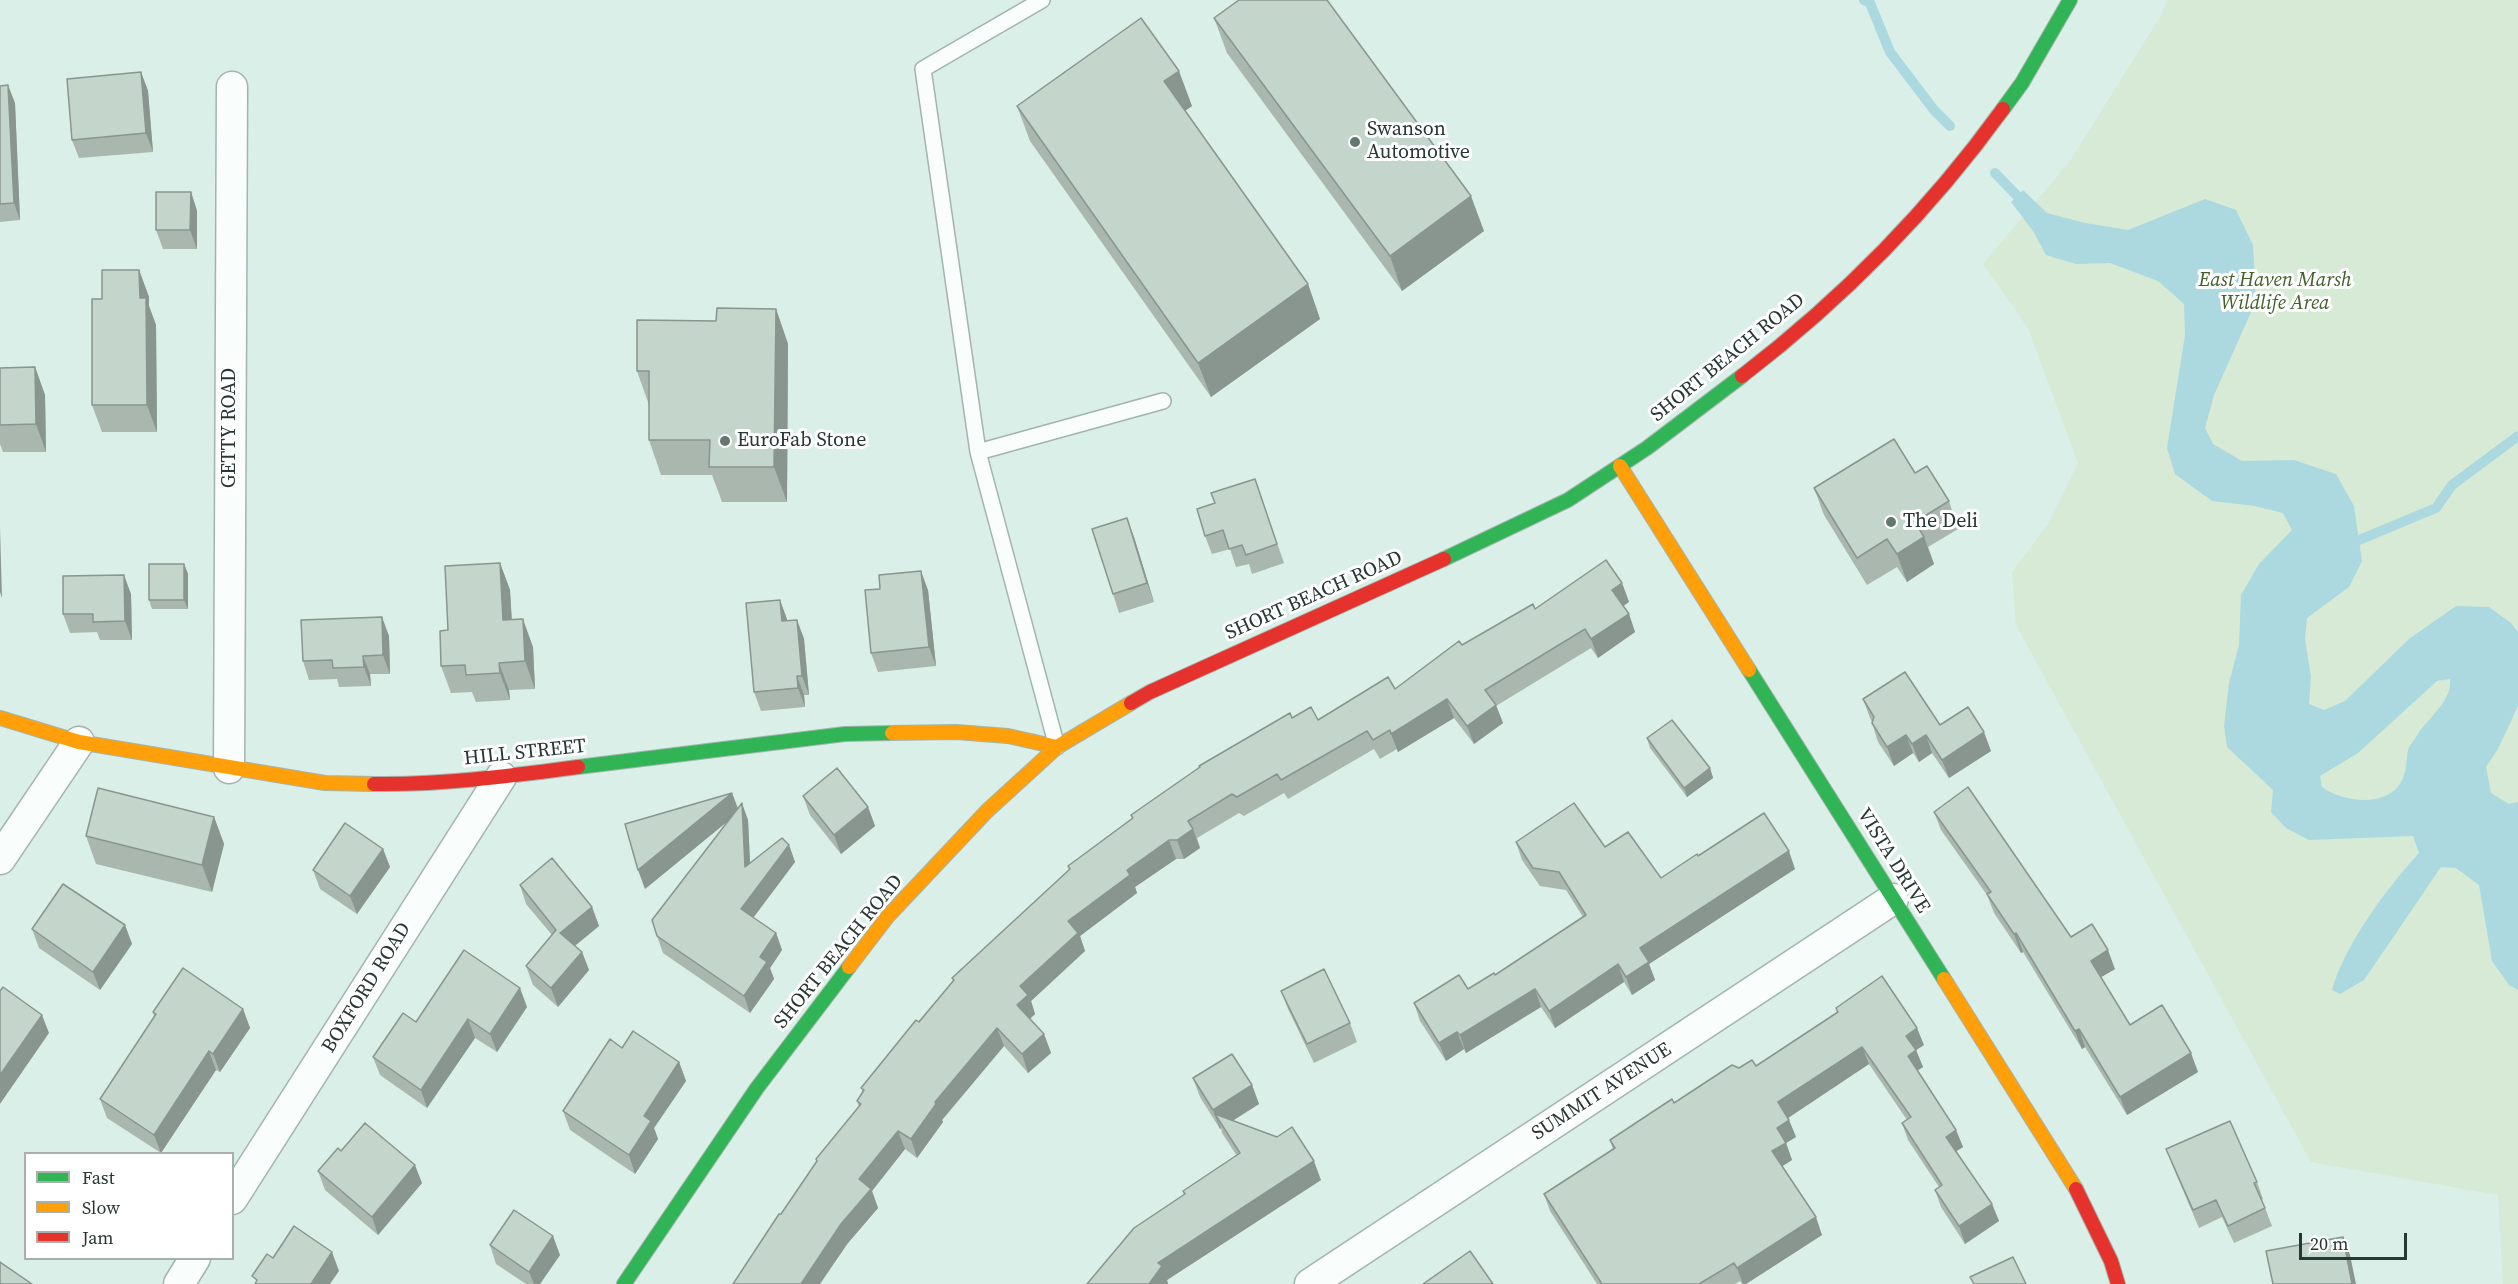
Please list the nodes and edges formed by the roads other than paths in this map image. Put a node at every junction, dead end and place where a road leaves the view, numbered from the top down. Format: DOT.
graph roads {
  1 [pos="1042,0"];
  2 [pos="2070,0"];
  3 [pos="232,87"];
  4 [pos="1163,401"];
  5 [pos="978,452"];
  6 [pos="1620,466"];
  7 [pos="0,718"];
  8 [pos="79,742"];
  9 [pos="1057,747"];
  10 [pos="229,768"];
  11 [pos="501,777"];
  12 [pos="0,859"];
  13 [pos="1893,899"];
  14 [pos="234,1197"];
  15 [pos="194,1260"];
  16 [pos="179,1284"];
  17 [pos="624,1284"];
  18 [pos="1310,1284"];
  19 [pos="2118,1284"];
  1 -- 5 [label="lane"];
  2 -- 6 [label="street, SHORT BEACH ROAD"];
  3 -- 10 [label="street, GETTY ROAD"];
  4 -- 5 [label="lane"];
  5 -- 9 [label="lane"];
  6 -- 9 [label="street, SHORT BEACH ROAD"];
  6 -- 13 [label="street, VISTA DRIVE"];
  7 -- 8 [label="street, HILL STREET"];
  8 -- 10 [label="street, HILL STREET"];
  8 -- 12 [label="street"];
  9 -- 11 [label="street, HILL STREET"];
  9 -- 17 [label="street, SHORT BEACH ROAD"];
  10 -- 11 [label="street, HILL STREET"];
  11 -- 14 [label="street, BOXFORD ROAD"];
  13 -- 18 [label="street, SUMMIT AVENUE"];
  13 -- 19 [label="street, VISTA DRIVE"];
  15 -- 16 [label="street"];
}
